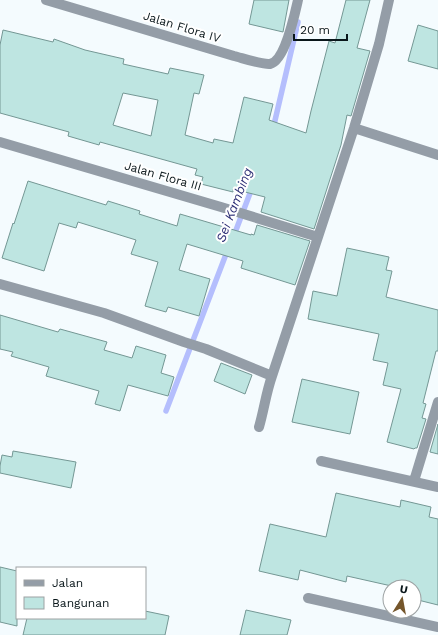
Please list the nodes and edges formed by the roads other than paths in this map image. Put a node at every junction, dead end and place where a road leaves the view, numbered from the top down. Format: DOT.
graph roads {
  1 [pos="46,0"];
  2 [pos="298,0"];
  3 [pos="389,0"];
  4 [pos="354,128"];
  5 [pos="0,142"];
  6 [pos="438,155"];
  7 [pos="318,237"];
  8 [pos="0,284"];
  9 [pos="272,376"];
  10 [pos="438,402"];
  11 [pos="259,427"];
  12 [pos="321,461"];
  13 [pos="414,481"];
  14 [pos="438,487"];
  15 [pos="308,598"];
  16 [pos="438,627"];
  1 -- 2 [label="street, Jalan Flora IV"];
  3 -- 4 [label="street"];
  4 -- 6 [label="street"];
  4 -- 7 [label="street"];
  5 -- 7 [label="street, Jalan Flora III"];
  7 -- 9 [label="street"];
  8 -- 9 [label="street"];
  9 -- 11 [label="street"];
  10 -- 13 [label="street"];
  12 -- 13 [label="street"];
  13 -- 14 [label="street"];
  15 -- 16 [label="street"];
}
